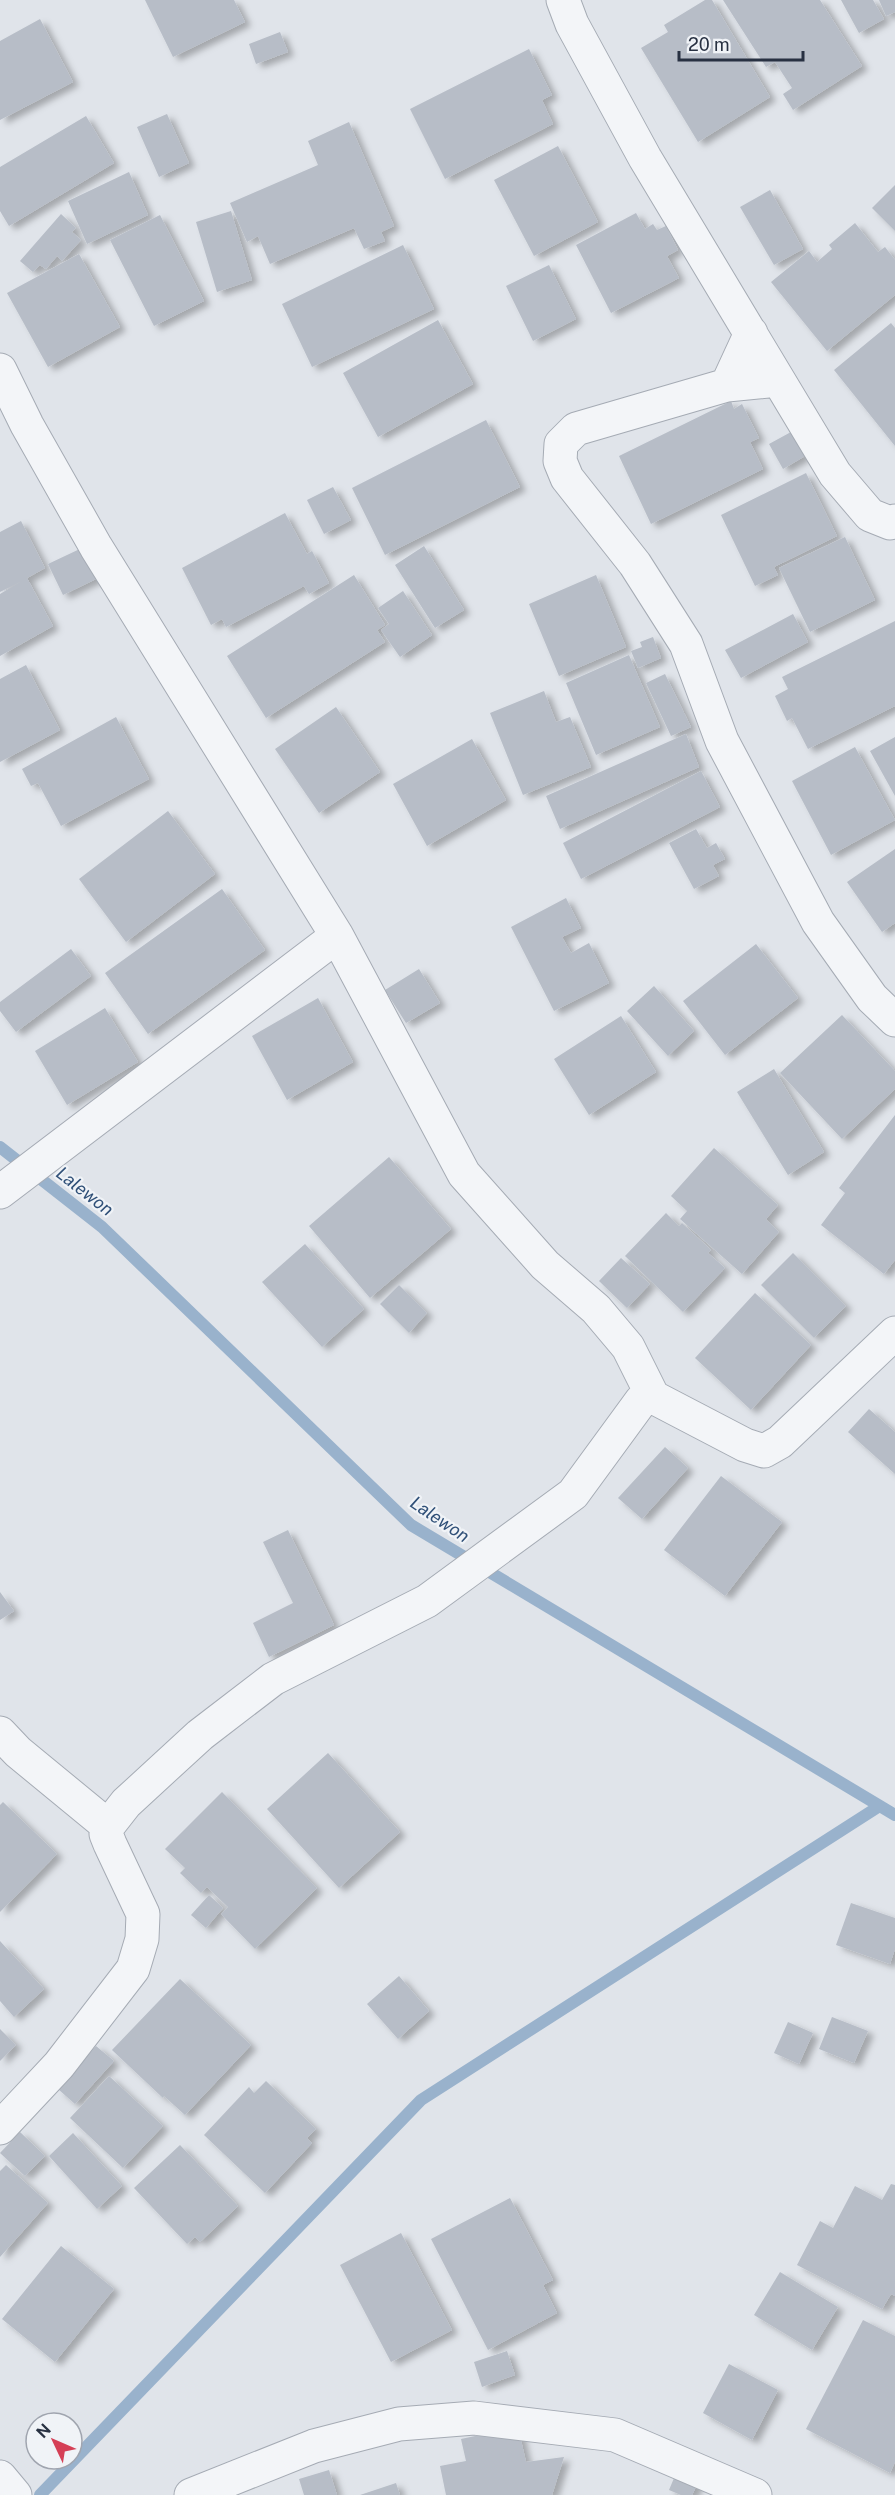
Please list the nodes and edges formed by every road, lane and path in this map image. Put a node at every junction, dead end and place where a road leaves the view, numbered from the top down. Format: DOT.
graph roads {
  1 [pos="563,0"];
  2 [pos="751,333"];
  3 [pos="0,370"];
  4 [pos="778,380"];
  5 [pos="727,385"];
  6 [pos="895,521"];
  7 [pos="338,936"];
  8 [pos="895,1020"];
  9 [pos="0,1192"];
  10 [pos="895,1333"];
  11 [pos="653,1397"];
  12 [pos="0,1733"];
  13 [pos="108,1826"];
  14 [pos="0,2128"];
  15 [pos="0,2477"];
  16 [pos="15,2495"];
  17 [pos="191,2495"];
  18 [pos="755,2495"];
  1 -- 2 [label="street"];
  2 -- 4 [label="street"];
  2 -- 5 [label="street"];
  3 -- 7 [label="street"];
  4 -- 5 [label="street"];
  4 -- 6 [label="street"];
  5 -- 8 [label="street"];
  7 -- 9 [label="street"];
  7 -- 11 [label="street"];
  10 -- 11 [label="street"];
  11 -- 13 [label="street"];
  12 -- 13 [label="street"];
  13 -- 14 [label="street"];
  15 -- 16 [label="street"];
  17 -- 18 [label="street"];
}
